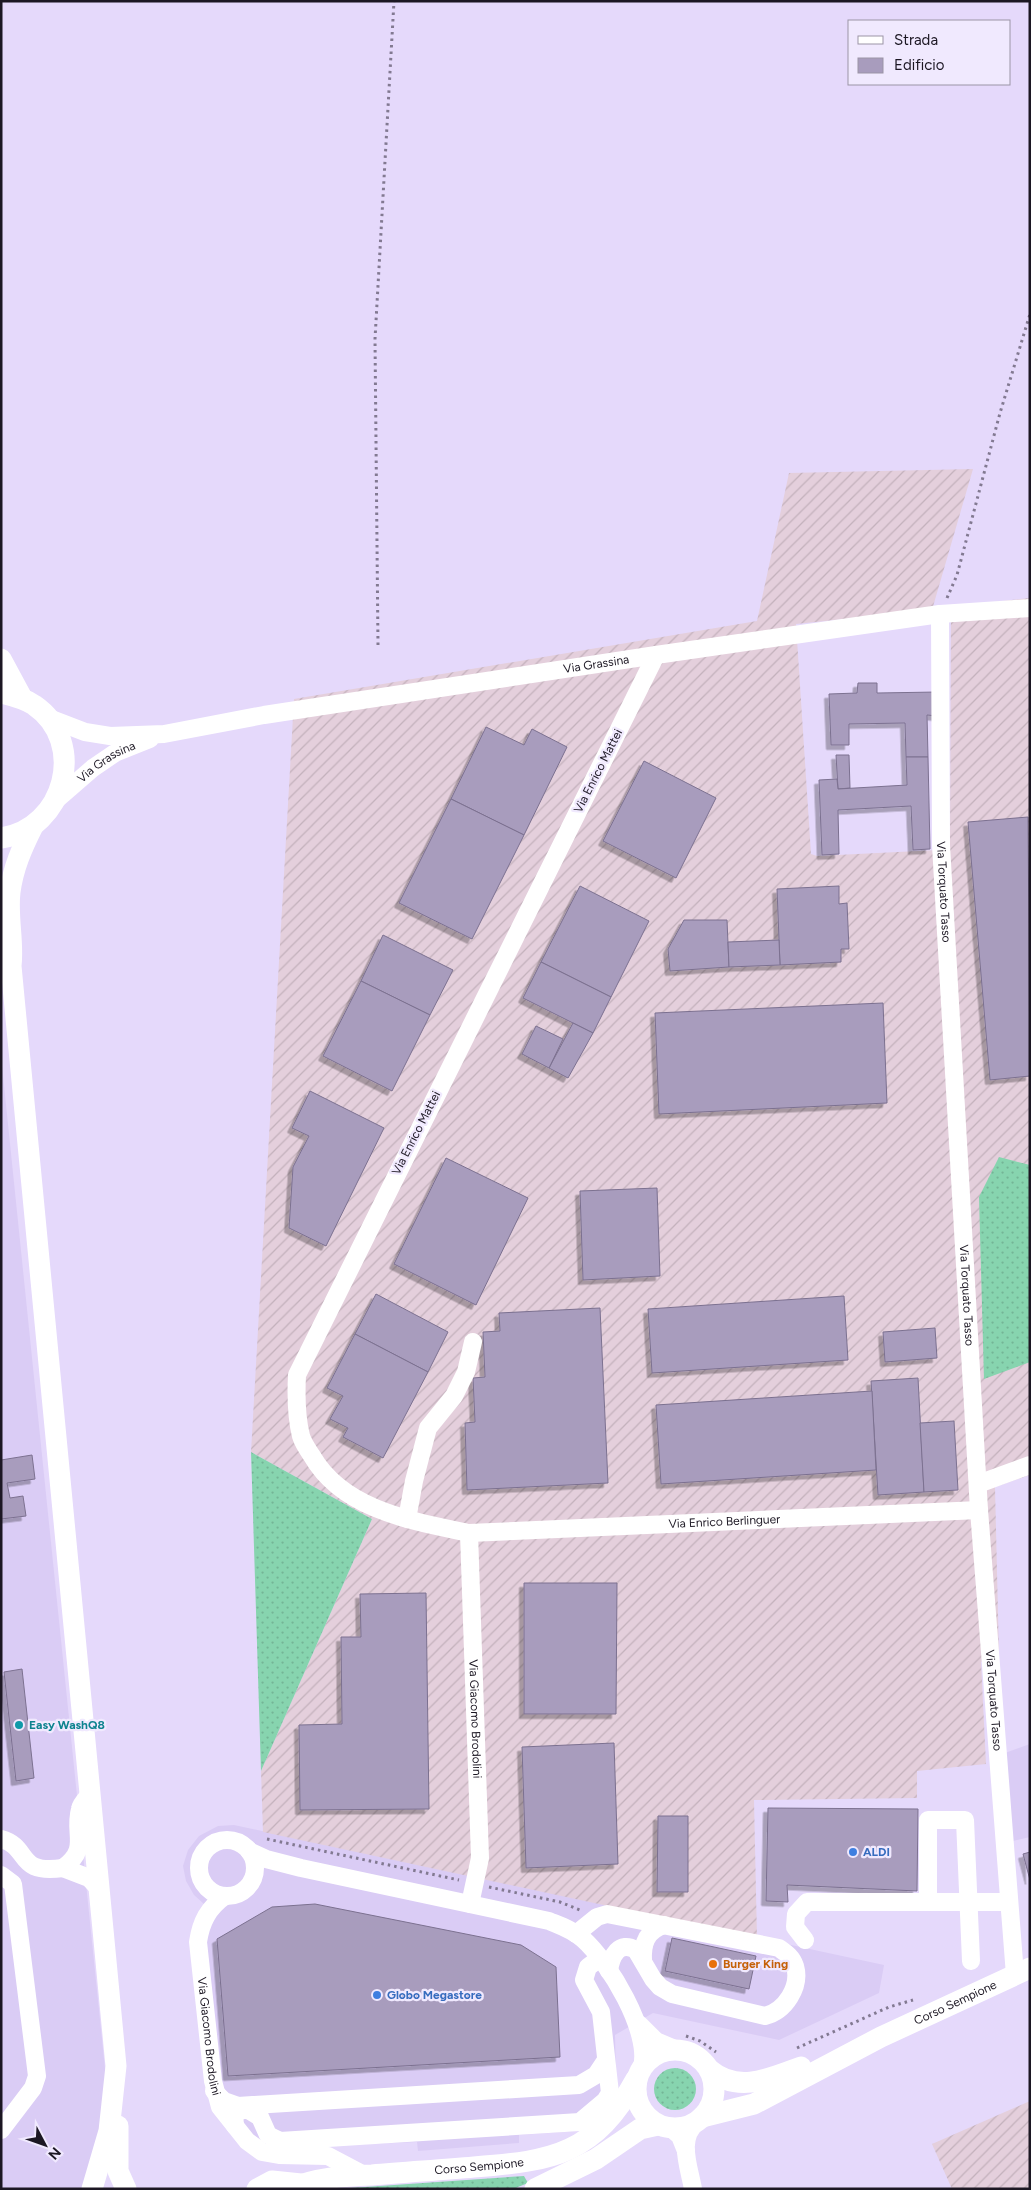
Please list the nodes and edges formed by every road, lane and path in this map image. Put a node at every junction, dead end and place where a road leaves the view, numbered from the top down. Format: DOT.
graph roads {
  1 [pos="394,1"];
  2 [pos="1030,314"];
  3 [pos="1030,608"];
  4 [pos="940,614"];
  5 [pos="378,645"];
  6 [pos="656,655"];
  7 [pos="1,659"];
  8 [pos="1,693"];
  9 [pos="22,698"];
  10 [pos="46,717"];
  11 [pos="164,734"];
  12 [pos="55,801"];
  13 [pos="33,826"];
  14 [pos="1,838"];
  15 [pos="1,935"];
  16 [pos="11,966"];
  17 [pos="473,1342"];
  18 [pos="1030,1465"];
  19 [pos="978,1484"];
  20 [pos="979,1510"];
  21 [pos="407,1519"];
  22 [pos="468,1533"];
  23 [pos="91,1793"];
  24 [pos="1,1839"];
  25 [pos="249,1851"];
  26 [pos="63,1868"];
  27 [pos="301,1868"];
  28 [pos="1,1875"];
  29 [pos="249,1886"];
  30 [pos="100,1890"];
  31 [pos="225,1896"];
  32 [pos="928,1902"];
  33 [pos="970,1902"];
  34 [pos="1009,1902"];
  35 [pos="470,1904"];
  36 [pos="664,1925"];
  37 [pos="576,1934"];
  38 [pos="805,1940"];
  39 [pos="643,1961"];
  40 [pos="971,1961"];
  41 [pos="604,1965"];
  42 [pos="1022,1972"];
  43 [pos="636,2020"];
  44 [pos="882,2037"];
  45 [pos="675,2049"];
  46 [pos="606,2060"];
  47 [pos="710,2070"];
  48 [pos="639,2073"];
  49 [pos="576,2085"];
  50 [pos="214,2091"];
  51 [pos="280,2103"];
  52 [pos="114,2104"];
  53 [pos="588,2117"];
  54 [pos="699,2119"];
  55 [pos="264,2123"];
  56 [pos="235,2126"];
  57 [pos="664,2126"];
  58 [pos="1,2130"];
  59 [pos="686,2151"];
  60 [pos="364,2175"];
  61 [pos="94,2186"];
  62 [pos="295,2186"];
  63 [pos="126,2189"];
  64 [pos="257,2189"];
  65 [pos="535,2189"];
  66 [pos="693,2189"];
  1 -- 5 [label="path"];
  2 -- 4 [label="path"];
  3 -- 4 [label="street, Via Grassina"];
  4 -- 6 [label="street, Via Grassina"];
  4 -- 19 [label="street, Via Torquato Tasso"];
  6 -- 11 [label="street, Via Grassina"];
  6 -- 21 [label="street, Via Enrico Mattei"];
  7 -- 9 [label="main road"];
  8 -- 9 [label="main road"];
  9 -- 10 [label="main road"];
  10 -- 11 [label="street, Via Grassina"];
  10 -- 12 [label="main road"];
  11 -- 12 [label="street, Via Grassina"];
  12 -- 13 [label="main road"];
  13 -- 14 [label="main road"];
  13 -- 16 [label="main road"];
  15 -- 16 [label="main road"];
  16 -- 23 [label="main road"];
  17 -- 21 [label="street"];
  18 -- 19 [label="street"];
  19 -- 20 [label="street, Via Torquato Tasso"];
  20 -- 22 [label="street, Via Enrico Berlinguer"];
  20 -- 34 [label="street, Via Torquato Tasso"];
  21 -- 22 [label="street, Via Enrico Mattei"];
  22 -- 35 [label="street, Via Giacomo Brodolini"];
  23 -- 26 [label="street"];
  23 -- 30 [label="main road"];
  24 -- 26 [label="street"];
  25 -- 27 [label="street"];
  25 -- 29 [label="street"];
  25 -- 31 [label="street"];
  26 -- 30 [label="street"];
  27 -- 29 [label="street"];
  27 -- 35 [label="street"];
  28 -- 58 [label="street"];
  29 -- 31 [label="street"];
  30 -- 52 [label="main road"];
  31 -- 50 [label="street, Via Giacomo Brodolini"];
  32 -- 33 [label="street"];
  32 -- 33 [label="street"];
  32 -- 38 [label="street"];
  33 -- 34 [label="street"];
  33 -- 40 [label="street"];
  34 -- 42 [label="street, Via Torquato Tasso"];
  35 -- 37 [label="street"];
  36 -- 37 [label="street"];
  36 -- 39 [label="street"];
  36 -- 39 [label="street"];
  37 -- 41 [label="street"];
  39 -- 41 [label="street"];
  41 -- 43 [label="street"];
  41 -- 46 [label="street"];
  42 -- 44 [label="main road, Corso Sempione"];
  43 -- 45 [label="street"];
  43 -- 48 [label="street"];
  44 -- 47 [label="main road, Corso Sempione"];
  44 -- 54 [label="main road, Corso Sempione"];
  45 -- 47 [label="main road"];
  45 -- 48 [label="main road"];
  46 -- 49 [label="street"];
  46 -- 53 [label="street"];
  47 -- 54 [label="main road"];
  48 -- 57 [label="main road"];
  48 -- 60 [label="main road, Corso Sempione"];
  49 -- 51 [label="street"];
  49 -- 53 [label="street"];
  50 -- 51 [label="street"];
  50 -- 56 [label="street, Via Giacomo Brodolini"];
  51 -- 55 [label="street"];
  52 -- 61 [label="main road"];
  52 -- 63 [label="main road"];
  53 -- 55 [label="street"];
  54 -- 57 [label="main road"];
  54 -- 59 [label="street"];
  55 -- 56 [label="street"];
  56 -- 60 [label="street, Via Giacomo Brodolini"];
  57 -- 59 [label="street"];
  57 -- 65 [label="main road"];
  59 -- 66 [label="street"];
  60 -- 62 [label="main road, Corso Sempione"];
  62 -- 64 [label="main road, Corso Sempione"];
}
